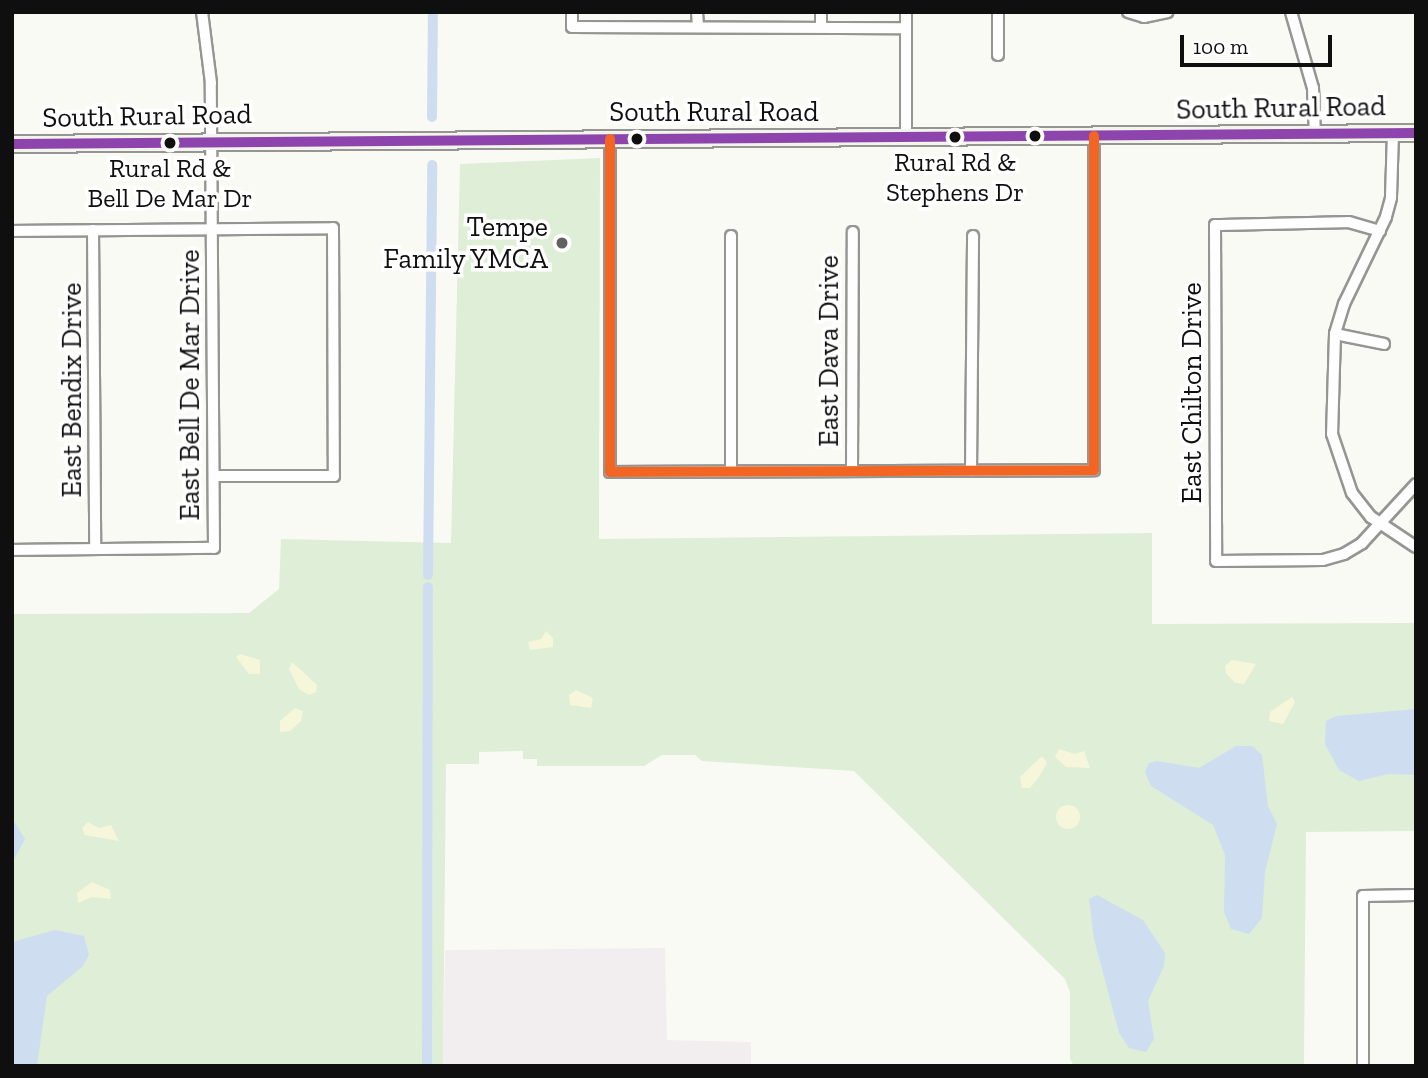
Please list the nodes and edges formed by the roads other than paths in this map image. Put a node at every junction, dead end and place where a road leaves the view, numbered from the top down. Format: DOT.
graph roads {
  1 [pos="202,12"];
  2 [pos="572,12"];
  3 [pos="697,12"];
  4 [pos="821,12"];
  5 [pos="906,12"];
  6 [pos="998,12"];
  7 [pos="1128,12"];
  8 [pos="1167,12"];
  9 [pos="1291,12"];
  10 [pos="698,27"];
  11 [pos="821,27"];
  12 [pos="906,28"];
  13 [pos="998,55"];
  14 [pos="1393,133"];
  15 [pos="1416,133"];
  16 [pos="1315,135"];
  17 [pos="906,136"];
  18 [pos="1094,136"];
  19 [pos="610,139"];
  20 [pos="212,142"];
  21 [pos="12,144"];
  22 [pos="212,229"];
  23 [pos="93,230"];
  24 [pos="12,231"];
  25 [pos="1380,231"];
  26 [pos="853,232"];
  27 [pos="731,236"];
  28 [pos="973,236"];
  29 [pos="1335,334"];
  30 [pos="1384,344"];
  31 [pos="731,471"];
  32 [pos="852,471"];
  33 [pos="971,471"];
  34 [pos="214,476"];
  35 [pos="1416,484"];
  36 [pos="1380,524"];
  37 [pos="1416,547"];
  38 [pos="96,549"];
  39 [pos="12,550"];
  40 [pos="1416,895"];
  41 [pos="1363,1066"];
  1 -- 20 [label="street, East Bell De Mar Drive"];
  2 -- 10 [label="street"];
  3 -- 10 [label="street"];
  4 -- 11 [label="street"];
  5 -- 12 [label="street"];
  6 -- 13 [label="street"];
  7 -- 8 [label="street"];
  9 -- 16 [label="street"];
  10 -- 11 [label="street"];
  11 -- 12 [label="street"];
  12 -- 17 [label="street"];
  14 -- 15 [label="main road, South Rural Road"];
  14 -- 16 [label="main road, South Rural Road"];
  14 -- 25 [label="street"];
  16 -- 18 [label="main road, South Rural Road"];
  17 -- 18 [label="main road, South Rural Road"];
  17 -- 19 [label="main road, South Rural Road"];
  18 -- 33 [label="street"];
  19 -- 20 [label="main road, South Rural Road"];
  19 -- 31 [label="street"];
  20 -- 21 [label="main road, South Rural Road"];
  20 -- 22 [label="street, East Bell De Mar Drive"];
  22 -- 23 [label="street"];
  22 -- 34 [label="street, East Bell De Mar Drive"];
  22 -- 34 [label="street"];
  23 -- 24 [label="street"];
  23 -- 38 [label="street, East Bendix Drive"];
  25 -- 29 [label="street"];
  25 -- 36 [label="street, East Chilton Drive"];
  26 -- 32 [label="street, East Dava Drive"];
  27 -- 31 [label="street"];
  28 -- 33 [label="street"];
  29 -- 30 [label="street"];
  29 -- 36 [label="street"];
  31 -- 32 [label="street"];
  32 -- 33 [label="street"];
  34 -- 38 [label="street, East Bell De Mar Drive"];
  35 -- 36 [label="street"];
  36 -- 37 [label="street"];
  38 -- 39 [label="street"];
  40 -- 41 [label="street"];
}
